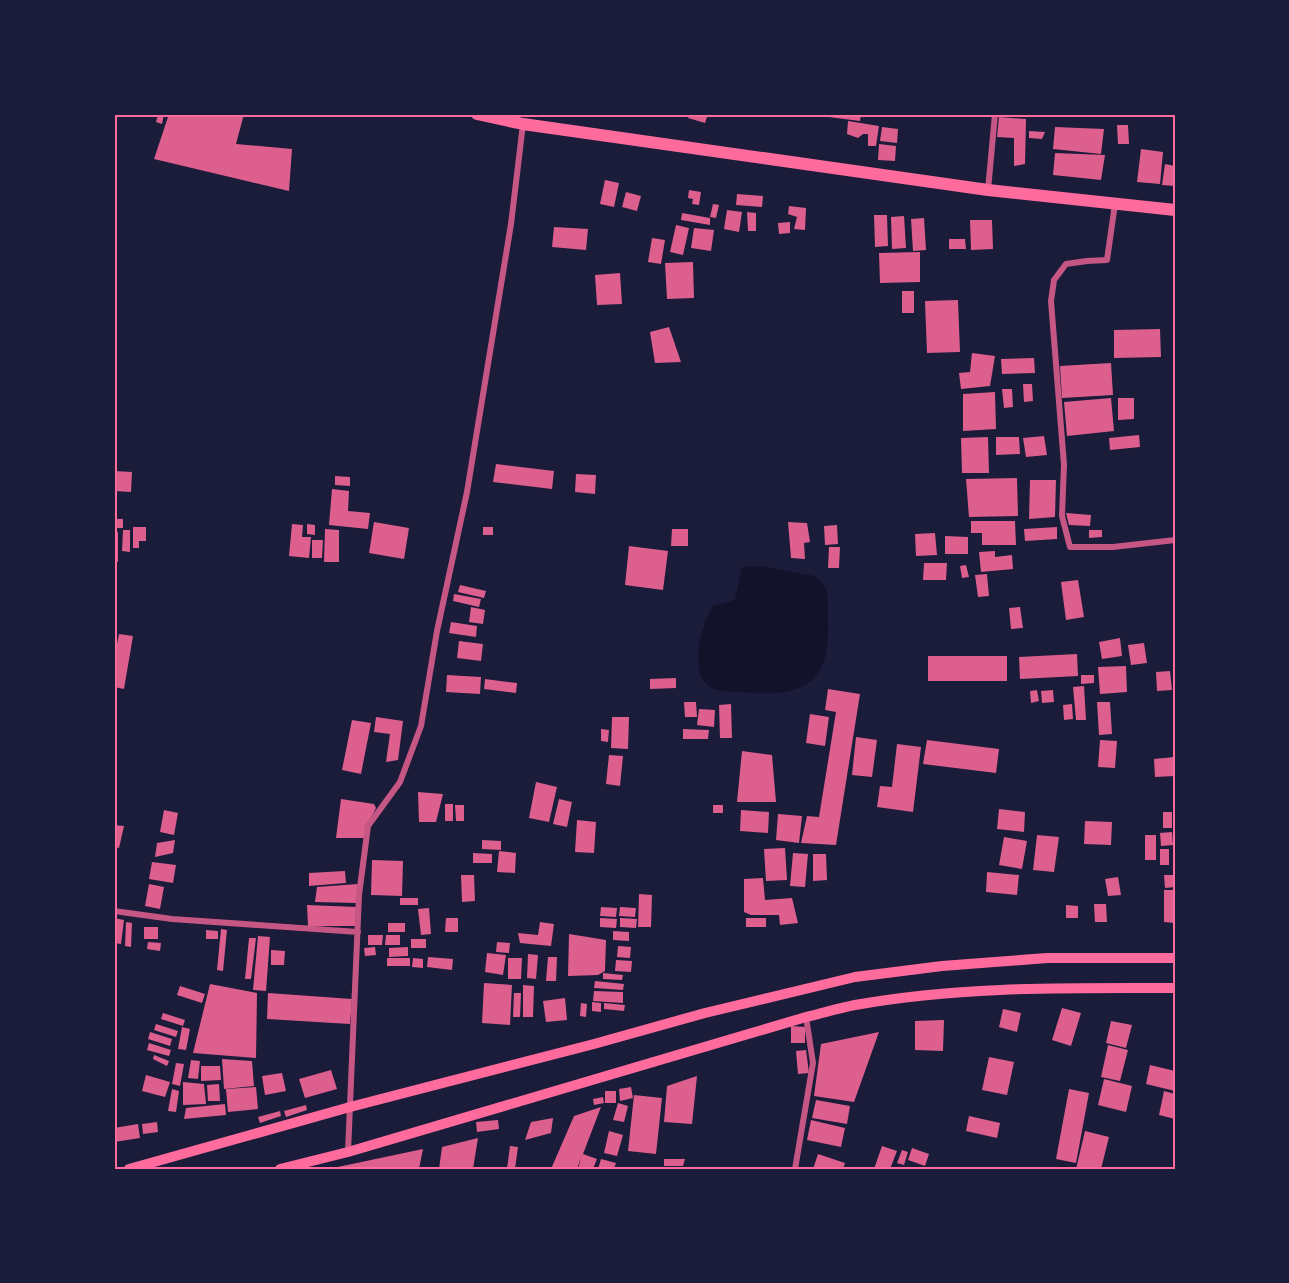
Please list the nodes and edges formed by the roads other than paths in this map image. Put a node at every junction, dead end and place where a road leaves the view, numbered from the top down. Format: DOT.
graph roads {
  1 [pos="477,114"];
  2 [pos="995,114"];
  3 [pos="524,124"];
  4 [pos="988,190"];
  5 [pos="1115,204"];
  6 [pos="1175,210"];
  7 [pos="1175,540"];
  8 [pos="114,911"];
  9 [pos="358,932"];
  10 [pos="1175,958"];
  11 [pos="1175,988"];
  12 [pos="806,1017"];
  13 [pos="350,1107"];
  14 [pos="348,1152"];
  15 [pos="129,1169"];
  16 [pos="280,1169"];
  17 [pos="795,1169"];
  1 -- 3 [label="highway"];
  2 -- 4 [label="street"];
  3 -- 4 [label="highway"];
  3 -- 9 [label="street"];
  4 -- 5 [label="highway"];
  5 -- 6 [label="highway"];
  5 -- 7 [label="street"];
  8 -- 9 [label="street"];
  9 -- 13 [label="street"];
  10 -- 13 [label="main road"];
  11 -- 12 [label="main road"];
  12 -- 14 [label="main road"];
  12 -- 17 [label="street"];
  13 -- 14 [label="street"];
  13 -- 15 [label="main road"];
  14 -- 16 [label="main road"];
}
